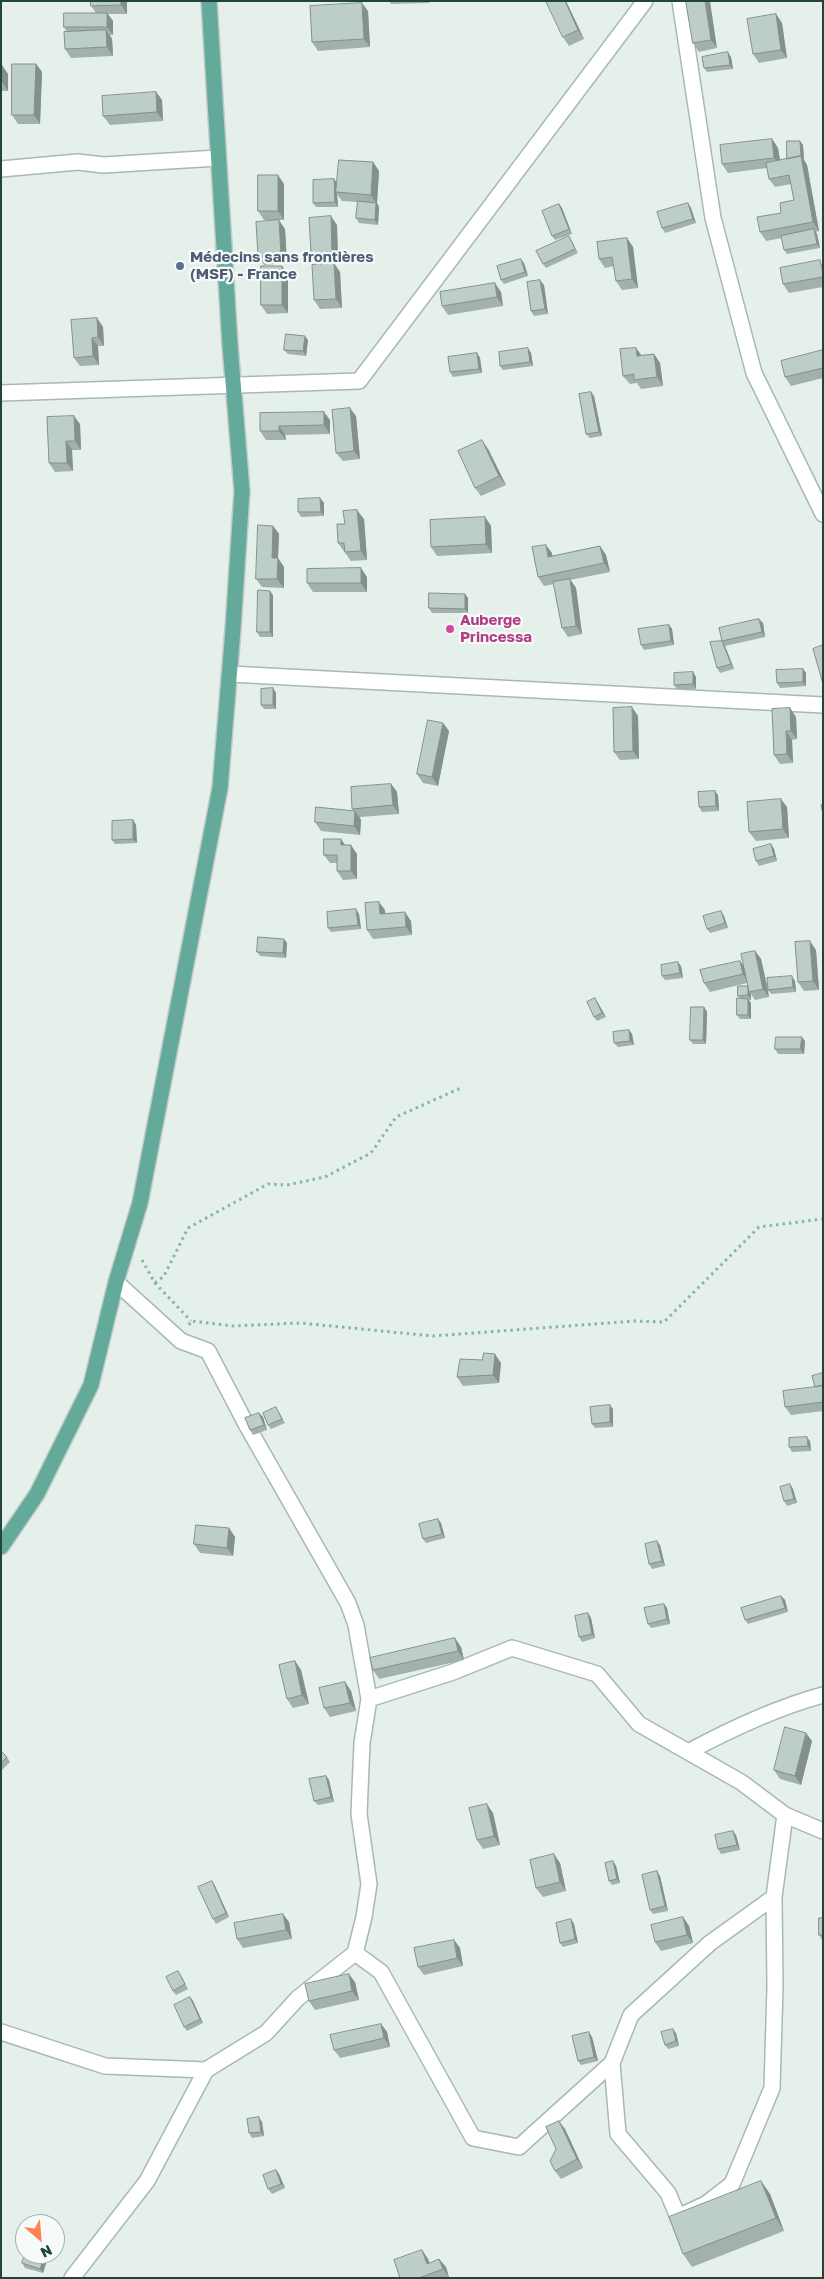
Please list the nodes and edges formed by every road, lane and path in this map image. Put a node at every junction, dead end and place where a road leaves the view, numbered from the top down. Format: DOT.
graph roads {
  1 [pos="208,1"];
  2 [pos="645,1"];
  3 [pos="680,1"];
  4 [pos="218,158"];
  5 [pos="1,169"];
  6 [pos="234,385"];
  7 [pos="1,394"];
  8 [pos="823,514"];
  9 [pos="230,674"];
  10 [pos="823,704"];
  11 [pos="463,1087"];
  12 [pos="823,1219"];
  13 [pos="130,1238"];
  14 [pos="116,1282"];
  15 [pos="155,1283"];
  16 [pos="192,1321"];
  17 [pos="181,1341"];
  18 [pos="1,1547"];
  19 [pos="823,1695"];
  20 [pos="369,1699"];
  21 [pos="688,1752"];
  22 [pos="785,1815"];
  23 [pos="823,1831"];
  24 [pos="774,1897"];
  25 [pos="355,1953"];
  26 [pos="1,2032"];
  27 [pos="612,2063"];
  28 [pos="206,2070"];
  29 [pos="72,2278"];
  1 -- 4 [label="main road"];
  2 -- 6 [label="street"];
  3 -- 8 [label="street"];
  4 -- 5 [label="street"];
  4 -- 6 [label="main road"];
  6 -- 7 [label="street"];
  6 -- 9 [label="main road"];
  9 -- 10 [label="street"];
  9 -- 13 [label="main road"];
  11 -- 15 [label="path"];
  12 -- 16 [label="path"];
  13 -- 14 [label="main road"];
  13 -- 15 [label="path"];
  14 -- 17 [label="street"];
  14 -- 18 [label="main road"];
  15 -- 16 [label="path"];
  16 -- 17 [label="path"];
  17 -- 20 [label="street"];
  19 -- 21 [label="street"];
  20 -- 21 [label="street"];
  20 -- 25 [label="street"];
  21 -- 22 [label="street"];
  22 -- 23 [label="street"];
  22 -- 24 [label="street"];
  24 -- 27 [label="street"];
  24 -- 27 [label="street"];
  25 -- 27 [label="street"];
  25 -- 28 [label="street"];
  26 -- 28 [label="street"];
  28 -- 29 [label="street"];
}
